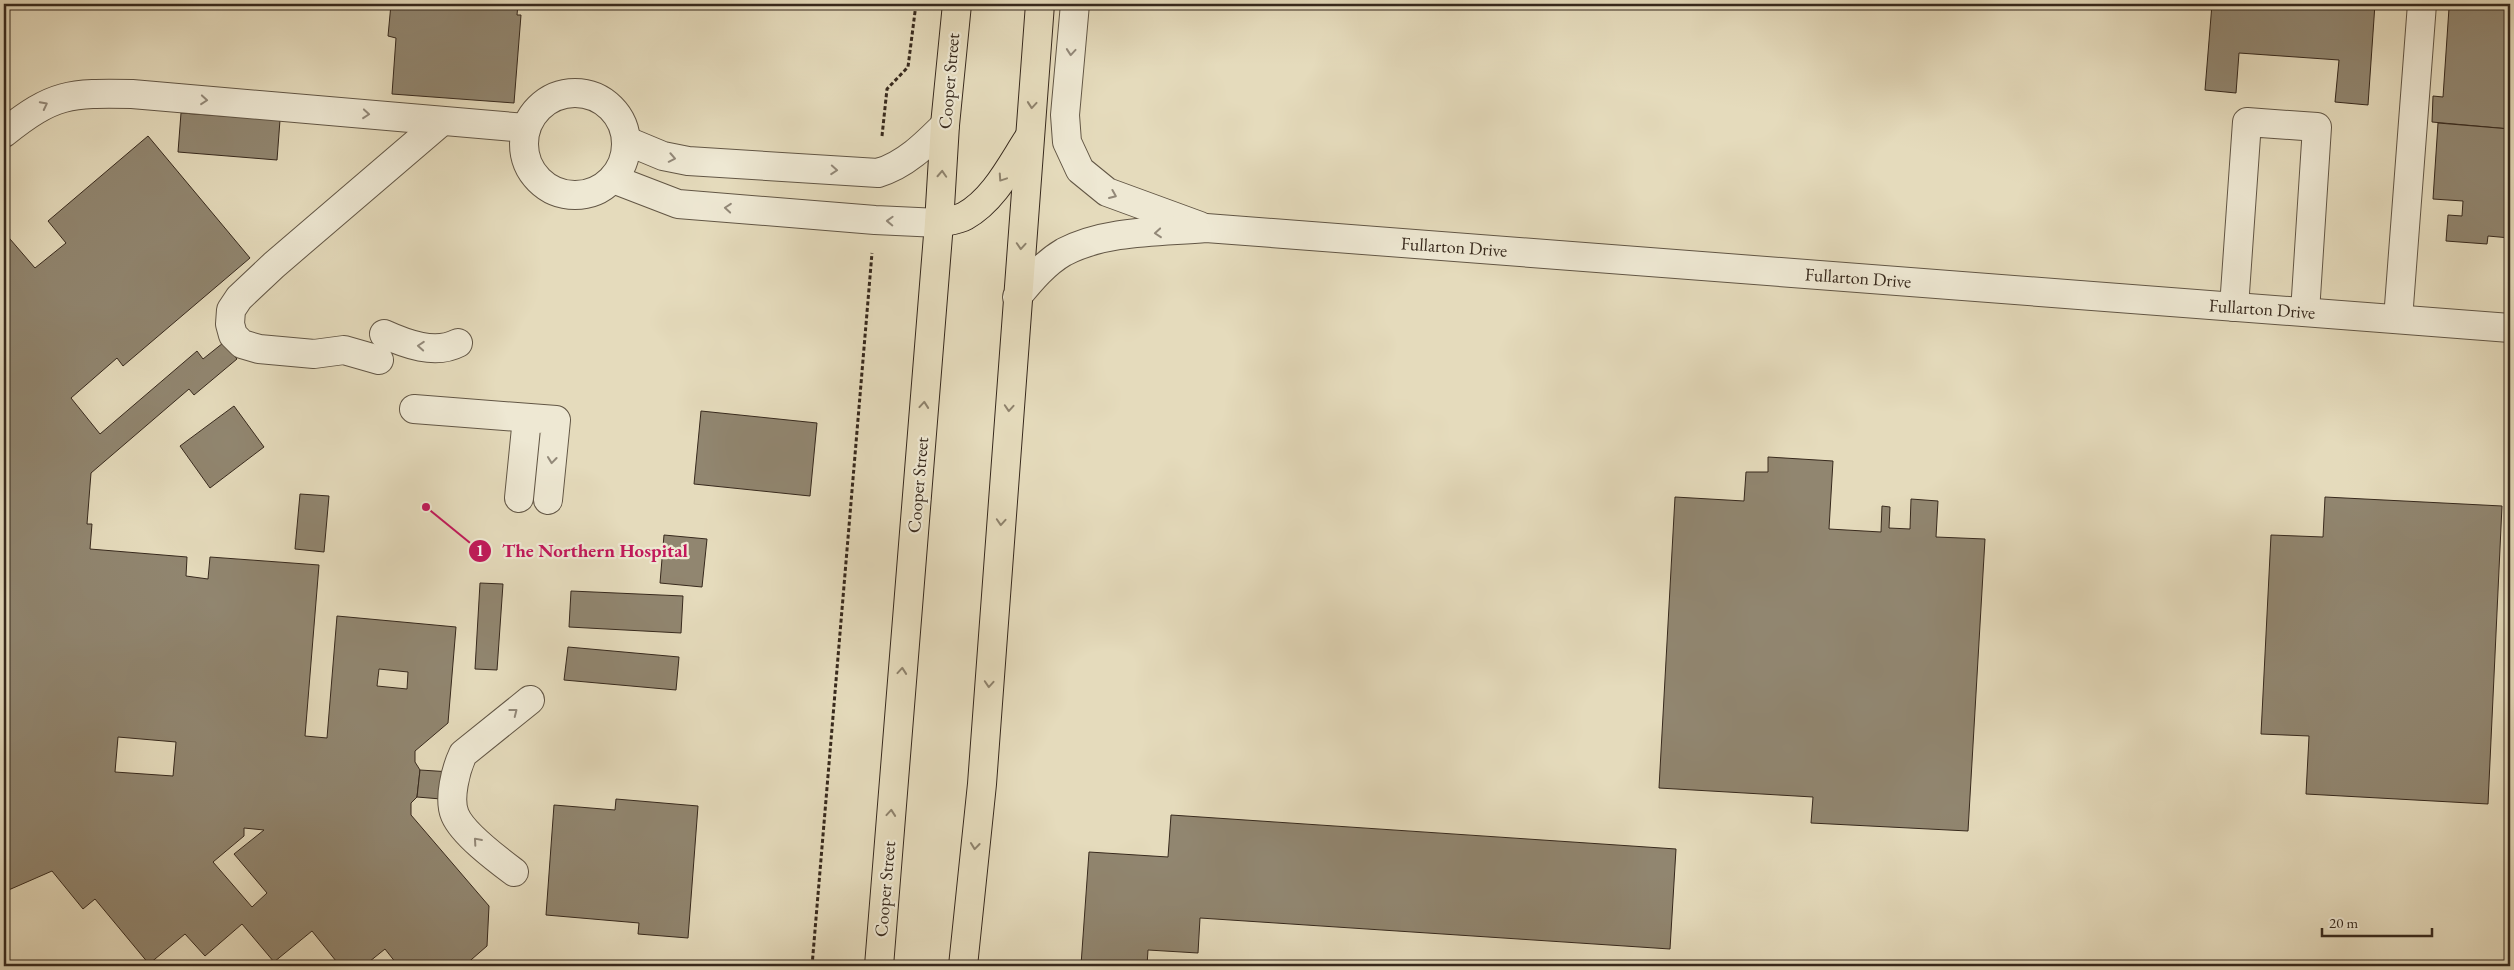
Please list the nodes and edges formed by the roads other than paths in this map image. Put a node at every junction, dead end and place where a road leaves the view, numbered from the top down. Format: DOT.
graph roads {
  1 [pos="957,4"];
  2 [pos="1040,4"];
  3 [pos="1075,4"];
  4 [pos="2422,4"];
  5 [pos="441,122"];
  6 [pos="945,125"];
  7 [pos="526,128"];
  8 [pos="4,133"];
  9 [pos="1029,138"];
  10 [pos="627,141"];
  11 [pos="613,179"];
  12 [pos="939,223"];
  13 [pos="1206,228"];
  14 [pos="1017,297"];
  15 [pos="2234,307"];
  16 [pos="2305,312"];
  17 [pos="2398,319"];
  18 [pos="2510,328"];
  19 [pos="379,360"];
  20 [pos="414,409"];
  21 [pos="528,418"];
  22 [pos="519,498"];
  23 [pos="548,500"];
  24 [pos="530,700"];
  25 [pos="514,872"];
  26 [pos="879,966"];
  27 [pos="963,966"];
  1 -- 6 [label="main road, Cooper Street"];
  2 -- 9 [label="main road, one-way"];
  3 -- 13 [label="street, Fullarton Drive, one-way"];
  4 -- 17 [label="street"];
  5 -- 7 [label="street"];
  8 -- 5 [label="street, one-way"];
  5 -- 19 [label="street"];
  10 -- 6 [label="street, one-way"];
  12 -- 6 [label="main road, Cooper Street, one-way"];
  7 -- 10 [label="street"];
  7 -- 11 [label="street"];
  9 -- 12 [label="main road, one-way"];
  9 -- 14 [label="main road, one-way"];
  10 -- 11 [label="street"];
  12 -- 11 [label="street, one-way"];
  26 -- 12 [label="main road, Cooper Street, one-way"];
  13 -- 14 [label="street, Fullarton Drive, one-way"];
  13 -- 15 [label="street, Fullarton Drive"];
  14 -- 27 [label="main road, one-way"];
  15 -- 16 [label="street, Fullarton Drive"];
  15 -- 16 [label="street"];
  16 -- 17 [label="street, Fullarton Drive"];
  17 -- 18 [label="street, Fullarton Drive"];
  20 -- 21 [label="street"];
  21 -- 22 [label="street"];
  21 -- 23 [label="street, one-way"];
  25 -- 24 [label="street, one-way"];
}
